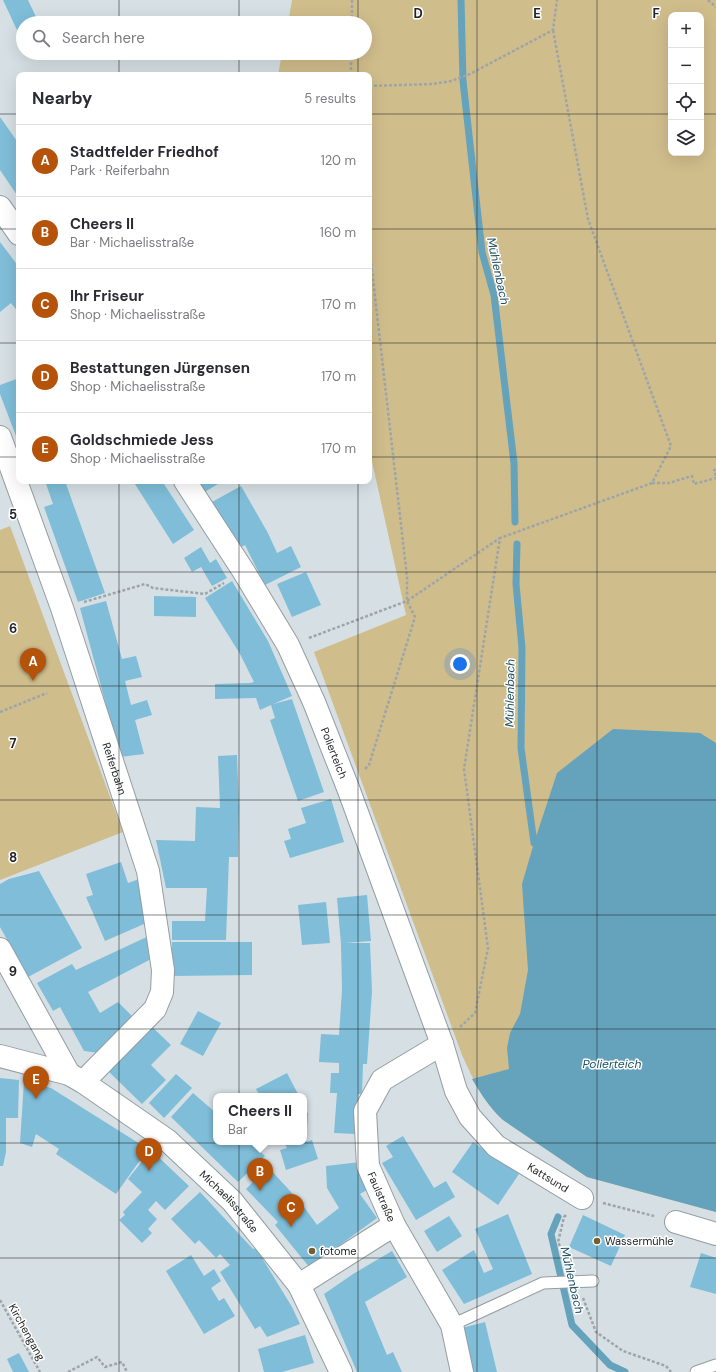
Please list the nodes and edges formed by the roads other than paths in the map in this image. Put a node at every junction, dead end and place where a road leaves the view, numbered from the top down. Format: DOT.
graph roads {
  1 [pos="0,207"];
  2 [pos="16,230"];
  3 [pos="0,437"];
  4 [pos="16,481"];
  5 [pos="17,484"];
  6 [pos="188,484"];
  7 [pos="0,948"];
  8 [pos="442,1044"];
  9 [pos="0,1056"];
  10 [pos="76,1078"];
  11 [pos="582,1198"];
  12 [pos="676,1222"];
  13 [pos="394,1226"];
  14 [pos="716,1234"];
  15 [pos="593,1282"];
  16 [pos="299,1285"];
  17 [pos="452,1325"];
  18 [pos="716,1366"];
  19 [pos="341,1372"];
  20 [pos="462,1372"];
  21 [pos="696,1372"];
  1 -- 2 [label="street"];
  3 -- 4 [label="street, Reiferbahn"];
  5 -- 10 [label="street, Reiferbahn"];
  6 -- 8 [label="street, Polierteich"];
  7 -- 10 [label="street, Michaelisstraße"];
  8 -- 11 [label="street, Kattsund"];
  8 -- 13 [label="street, Faulstraße"];
  9 -- 10 [label="street, Michaelisstraße"];
  10 -- 16 [label="street, Michaelisstraße"];
  12 -- 14 [label="street"];
  13 -- 16 [label="street"];
  13 -- 17 [label="street, Faulstraße"];
  15 -- 17 [label="lane"];
  16 -- 19 [label="street, Michaelisstraße"];
  17 -- 20 [label="street, Faulstraße"];
  18 -- 21 [label="lane"];
}
